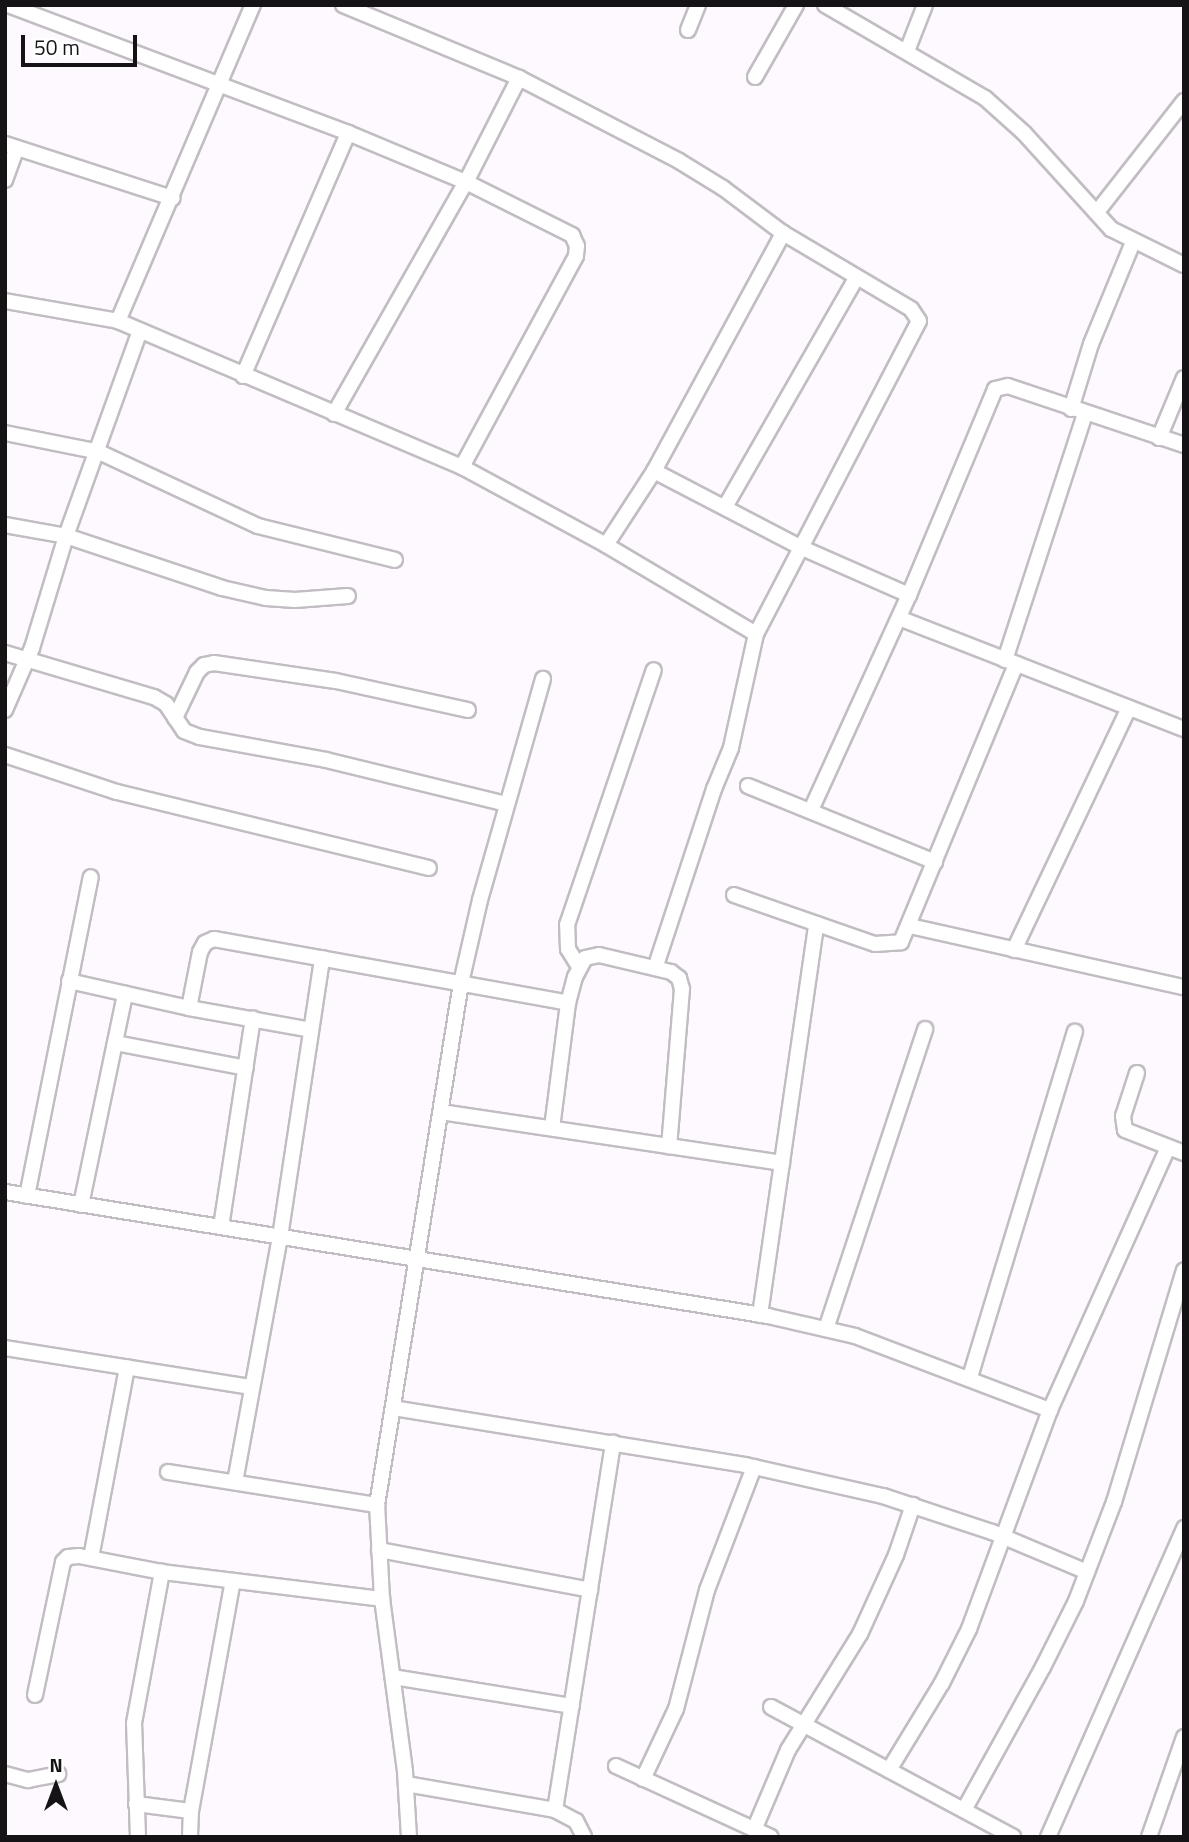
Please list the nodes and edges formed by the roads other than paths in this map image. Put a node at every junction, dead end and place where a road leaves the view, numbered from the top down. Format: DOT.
graph roads {
  1 [pos="8,5"];
  2 [pos="253,5"];
  3 [pos="343,5"];
  4 [pos="698,5"];
  5 [pos="796,5"];
  6 [pos="825,5"];
  7 [pos="925,5"];
  8 [pos="688,30"];
  9 [pos="907,51"];
  10 [pos="755,77"];
  11 [pos="519,78"];
  12 [pos="220,83"];
  13 [pos="1184,101"];
  14 [pos="348,133"];
  15 [pos="11,146"];
  16 [pos="5,180"];
  17 [pos="466,182"];
  18 [pos="172,198"];
  19 [pos="1097,212"];
  20 [pos="783,233"];
  21 [pos="1133,242"];
  22 [pos="1184,265"];
  23 [pos="856,278"];
  24 [pos="5,301"];
  25 [pos="118,321"];
  26 [pos="140,331"];
  27 [pos="243,376"];
  28 [pos="1184,378"];
  29 [pos="1078,411"];
  30 [pos="334,414"];
  31 [pos="5,433"];
  32 [pos="1159,438"];
  33 [pos="1184,445"];
  34 [pos="99,452"];
  35 [pos="462,467"];
  36 [pos="654,471"];
  37 [pos="725,507"];
  38 [pos="5,525"];
  39 [pos="66,536"];
  40 [pos="607,545"];
  41 [pos="802,548"];
  42 [pos="395,560"];
  43 [pos="909,595"];
  44 [pos="348,596"];
  45 [pos="899,618"];
  46 [pos="756,634"];
  47 [pos="5,653"];
  48 [pos="28,658"];
  49 [pos="1010,662"];
  50 [pos="654,670"];
  51 [pos="544,679"];
  52 [pos="1129,708"];
  53 [pos="5,710"];
  54 [pos="468,710"];
  55 [pos="175,718"];
  56 [pos="1184,729"];
  57 [pos="5,755"];
  58 [pos="748,786"];
  59 [pos="506,804"];
  60 [pos="811,810"];
  61 [pos="935,862"];
  62 [pos="429,868"];
  63 [pos="91,877"];
  64 [pos="734,895"];
  65 [pos="816,924"];
  66 [pos="910,926"];
  67 [pos="1013,950"];
  68 [pos="322,957"];
  69 [pos="578,965"];
  70 [pos="655,968"];
  71 [pos="69,981"];
  72 [pos="461,984"];
  73 [pos="1184,987"];
  74 [pos="125,994"];
  75 [pos="568,1003"];
  76 [pos="189,1008"];
  77 [pos="253,1018"];
  78 [pos="925,1029"];
  79 [pos="311,1030"];
  80 [pos="1075,1032"];
  81 [pos="115,1043"];
  82 [pos="246,1068"];
  83 [pos="1137,1073"];
  84 [pos="441,1112"];
  85 [pos="552,1128"];
  86 [pos="669,1146"];
  87 [pos="1168,1147"];
  88 [pos="1184,1153"];
  89 [pos="782,1163"];
  90 [pos="5,1192"];
  91 [pos="27,1196"];
  92 [pos="81,1205"];
  93 [pos="221,1227"];
  94 [pos="280,1237"];
  95 [pos="418,1259"];
  96 [pos="1184,1270"];
  97 [pos="760,1315"];
  98 [pos="826,1329"];
  99 [pos="5,1348"];
  100 [pos="127,1367"];
  101 [pos="970,1377"];
  102 [pos="251,1387"];
  103 [pos="393,1408"];
  104 [pos="1051,1410"];
  105 [pos="612,1443"];
  106 [pos="754,1466"];
  107 [pos="168,1472"];
  108 [pos="234,1482"];
  109 [pos="377,1505"];
  110 [pos="913,1505"];
  111 [pos="1184,1528"];
  112 [pos="1005,1538"];
  113 [pos="379,1550"];
  114 [pos="91,1558"];
  115 [pos="162,1572"];
  116 [pos="1087,1572"];
  117 [pos="233,1581"];
  118 [pos="590,1590"];
  119 [pos="382,1599"];
  120 [pos="393,1677"];
  121 [pos="35,1695"];
  122 [pos="572,1706"];
  123 [pos="771,1707"];
  124 [pos="804,1725"];
  125 [pos="1184,1737"];
  126 [pos="616,1766"];
  127 [pos="889,1770"];
  128 [pos="5,1774"];
  129 [pos="58,1774"];
  130 [pos="643,1779"];
  131 [pos="406,1784"];
  132 [pos="136,1804"];
  133 [pos="555,1810"];
  134 [pos="964,1810"];
  135 [pos="191,1811"];
  136 [pos="754,1830"];
  137 [pos="138,1837"];
  138 [pos="190,1837"];
  139 [pos="409,1837"];
  140 [pos="584,1837"];
  141 [pos="771,1837"];
  142 [pos="1013,1837"];
  143 [pos="1048,1837"];
  144 [pos="1149,1837"];
  1 -- 12 [label="street"];
  2 -- 12 [label="street"];
  3 -- 11 [label="street"];
  4 -- 8 [label="street"];
  5 -- 10 [label="street"];
  6 -- 9 [label="street"];
  7 -- 9 [label="street"];
  9 -- 19 [label="street"];
  11 -- 17 [label="street"];
  11 -- 20 [label="street"];
  12 -- 14 [label="street"];
  12 -- 18 [label="street"];
  13 -- 19 [label="street"];
  14 -- 17 [label="street"];
  14 -- 27 [label="street"];
  15 -- 16 [label="street"];
  15 -- 18 [label="street"];
  17 -- 30 [label="street"];
  17 -- 35 [label="street"];
  18 -- 25 [label="street"];
  19 -- 21 [label="street"];
  20 -- 23 [label="street"];
  20 -- 36 [label="street"];
  21 -- 22 [label="street"];
  21 -- 29 [label="street"];
  23 -- 37 [label="street"];
  23 -- 41 [label="street"];
  24 -- 25 [label="street"];
  25 -- 26 [label="street"];
  26 -- 27 [label="street"];
  26 -- 34 [label="street"];
  27 -- 30 [label="street"];
  28 -- 32 [label="street"];
  29 -- 32 [label="street"];
  29 -- 43 [label="street"];
  29 -- 49 [label="street"];
  30 -- 35 [label="street"];
  31 -- 34 [label="street"];
  32 -- 33 [label="street"];
  34 -- 39 [label="street"];
  34 -- 42 [label="street"];
  35 -- 40 [label="street"];
  36 -- 37 [label="street"];
  36 -- 40 [label="street"];
  37 -- 41 [label="street"];
  38 -- 39 [label="street"];
  39 -- 44 [label="street"];
  39 -- 48 [label="street"];
  40 -- 46 [label="street"];
  41 -- 43 [label="street"];
  41 -- 46 [label="street"];
  43 -- 45 [label="street"];
  45 -- 49 [label="street"];
  45 -- 60 [label="street"];
  46 -- 70 [label="street"];
  47 -- 48 [label="street"];
  48 -- 53 [label="street"];
  48 -- 55 [label="street"];
  49 -- 52 [label="street"];
  49 -- 61 [label="street"];
  50 -- 69 [label="street"];
  51 -- 59 [label="street"];
  52 -- 56 [label="street"];
  52 -- 67 [label="street"];
  54 -- 55 [label="street"];
  55 -- 59 [label="street"];
  57 -- 62 [label="street"];
  58 -- 60 [label="street"];
  59 -- 72 [label="street"];
  60 -- 61 [label="street"];
  61 -- 66 [label="street"];
  63 -- 71 [label="street"];
  64 -- 65 [label="street"];
  65 -- 66 [label="street"];
  65 -- 89 [label="street"];
  66 -- 67 [label="street"];
  67 -- 73 [label="street"];
  68 -- 72 [label="street"];
  68 -- 76 [label="street"];
  68 -- 79 [label="street"];
  69 -- 70 [label="street"];
  69 -- 75 [label="street"];
  70 -- 86 [label="street"];
  71 -- 74 [label="street"];
  71 -- 91 [label="street"];
  72 -- 75 [label="street"];
  72 -- 84 [label="street"];
  74 -- 76 [label="street"];
  74 -- 81 [label="street"];
  75 -- 85 [label="street"];
  76 -- 77 [label="street"];
  77 -- 79 [label="street"];
  77 -- 82 [label="street"];
  78 -- 98 [label="street"];
  79 -- 94 [label="street"];
  80 -- 101 [label="street"];
  81 -- 82 [label="street"];
  81 -- 92 [label="street"];
  82 -- 93 [label="street"];
  83 -- 87 [label="street"];
  84 -- 85 [label="street"];
  84 -- 95 [label="street"];
  85 -- 86 [label="street"];
  86 -- 89 [label="street"];
  87 -- 88 [label="street"];
  87 -- 104 [label="street"];
  89 -- 97 [label="street"];
  90 -- 91 [label="street"];
  91 -- 92 [label="street"];
  92 -- 93 [label="street"];
  93 -- 94 [label="street"];
  94 -- 95 [label="street"];
  94 -- 102 [label="street"];
  95 -- 97 [label="street"];
  95 -- 103 [label="street"];
  96 -- 116 [label="street"];
  97 -- 98 [label="street"];
  98 -- 101 [label="street"];
  99 -- 100 [label="street"];
  100 -- 102 [label="street"];
  100 -- 114 [label="street"];
  101 -- 104 [label="street"];
  102 -- 108 [label="street"];
  103 -- 105 [label="street"];
  103 -- 109 [label="street"];
  104 -- 112 [label="street"];
  105 -- 106 [label="street"];
  105 -- 118 [label="street"];
  106 -- 110 [label="street"];
  106 -- 130 [label="street"];
  107 -- 108 [label="street"];
  108 -- 109 [label="street"];
  109 -- 113 [label="street"];
  110 -- 112 [label="street"];
  110 -- 124 [label="street"];
  111 -- 143 [label="street"];
  112 -- 116 [label="street"];
  112 -- 127 [label="street"];
  113 -- 118 [label="street"];
  113 -- 119 [label="street"];
  114 -- 115 [label="street"];
  114 -- 121 [label="street"];
  115 -- 117 [label="street"];
  115 -- 132 [label="street"];
  116 -- 134 [label="street"];
  117 -- 119 [label="street"];
  117 -- 135 [label="street"];
  118 -- 122 [label="street"];
  119 -- 120 [label="street"];
  120 -- 122 [label="street"];
  120 -- 131 [label="street"];
  122 -- 133 [label="street"];
  123 -- 124 [label="street"];
  124 -- 127 [label="street"];
  124 -- 136 [label="street"];
  125 -- 144 [label="street"];
  126 -- 130 [label="street"];
  127 -- 134 [label="street"];
  128 -- 129 [label="street"];
  130 -- 136 [label="street"];
  131 -- 133 [label="street"];
  131 -- 139 [label="street"];
  132 -- 135 [label="street"];
  132 -- 137 [label="street"];
  133 -- 140 [label="street"];
  134 -- 142 [label="street"];
  135 -- 138 [label="street"];
  136 -- 141 [label="street"];
}
